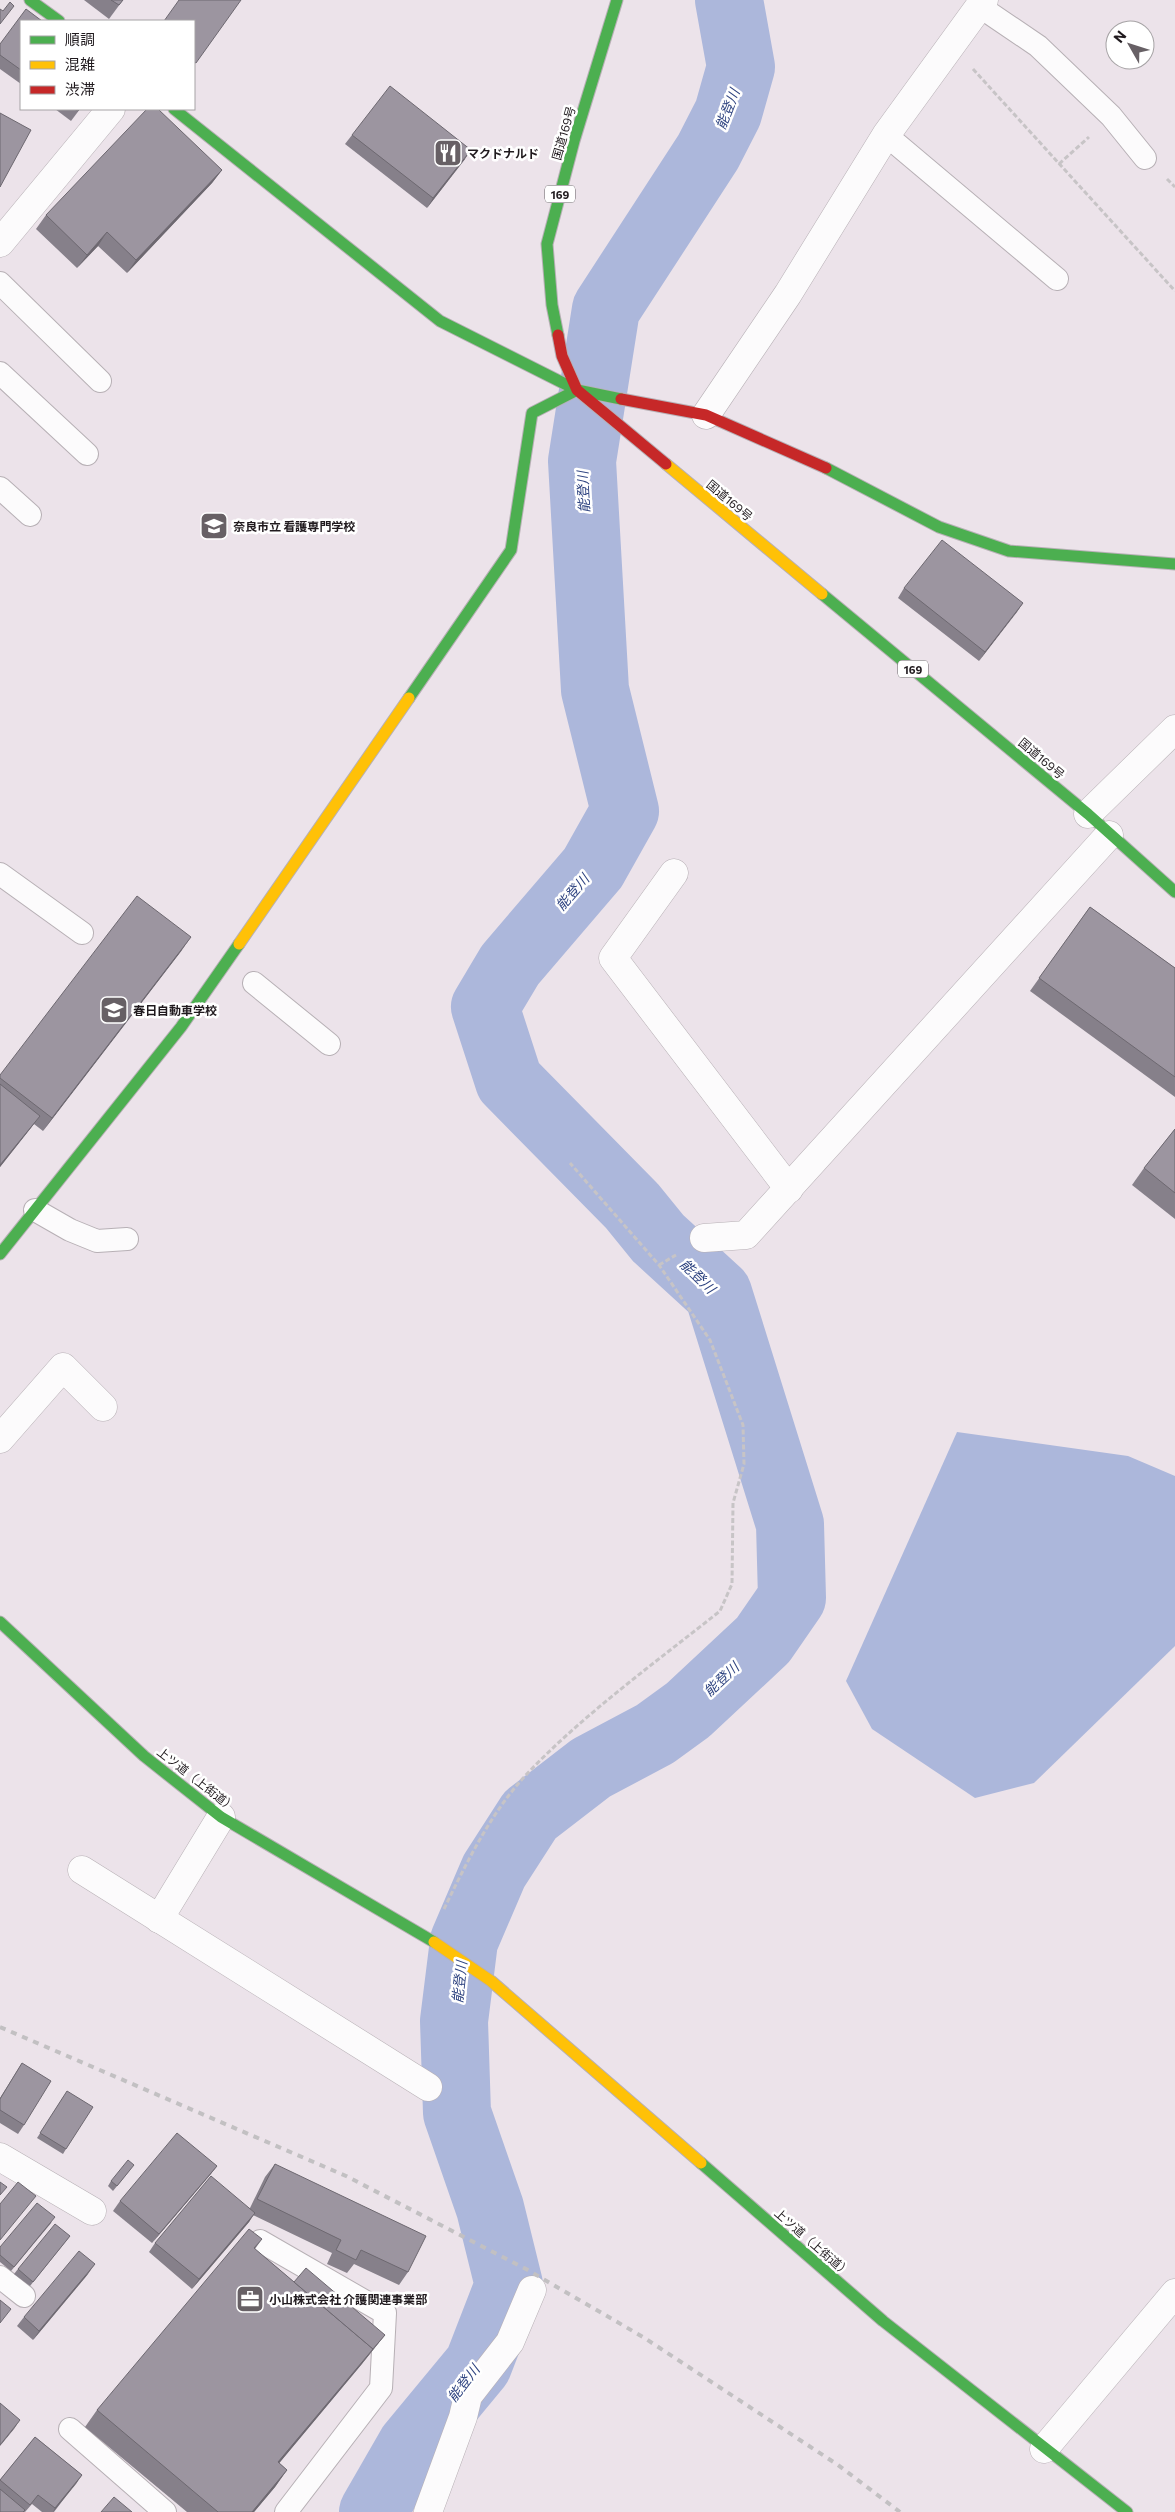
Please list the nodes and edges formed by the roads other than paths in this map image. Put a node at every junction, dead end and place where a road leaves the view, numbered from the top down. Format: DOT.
graph roads {
  1 [pos="30,0"];
  2 [pos="618,0"];
  3 [pos="981,3"];
  4 [pos="58,20"];
  5 [pos="110,110"];
  6 [pos="175,110"];
  7 [pos="886,135"];
  8 [pos="1145,158"];
  9 [pos="0,243"];
  10 [pos="1057,279"];
  11 [pos="0,283"];
  12 [pos="0,373"];
  13 [pos="100,381"];
  14 [pos="577,390"];
  15 [pos="706,415"];
  16 [pos="86,454"];
  17 [pos="0,488"];
  18 [pos="30,515"];
  19 [pos="1175,564"];
  20 [pos="1175,728"];
  21 [pos="1088,814"];
  22 [pos="1109,835"];
  23 [pos="674,873"];
  24 [pos="0,874"];
  25 [pos="1175,892"];
  26 [pos="82,933"];
  27 [pos="254,984"];
  28 [pos="329,1044"];
  29 [pos="789,1189"];
  30 [pos="35,1210"];
  31 [pos="704,1238"];
  32 [pos="127,1239"];
  33 [pos="0,1254"];
  34 [pos="103,1407"];
  35 [pos="0,1439"];
  36 [pos="3,1632"];
  37 [pos="221,1817"];
  38 [pos="82,1870"];
  39 [pos="159,1919"];
  40 [pos="428,2087"];
  41 [pos="0,2157"];
  42 [pos="92,2211"];
  43 [pos="260,2241"];
  44 [pos="0,2277"];
  45 [pos="532,2290"];
  46 [pos="1175,2293"];
  47 [pos="24,2296"];
  48 [pos="70,2429"];
  49 [pos="1044,2449"];
  50 [pos="165,2512"];
  51 [pos="286,2512"];
  52 [pos="428,2512"];
  53 [pos="1127,2512"];
  1 -- 4 [label="main road"];
  2 -- 14 [label="main road, 国道169号 / 169"];
  3 -- 7 [label="street"];
  3 -- 8 [label="lane"];
  5 -- 9 [label="street"];
  6 -- 14 [label="main road"];
  7 -- 10 [label="lane"];
  7 -- 15 [label="street"];
  11 -- 13 [label="lane"];
  12 -- 16 [label="lane"];
  14 -- 15 [label="main road"];
  14 -- 21 [label="main road, 国道169号 / 169"];
  14 -- 30 [label="main road"];
  15 -- 19 [label="main road"];
  17 -- 18 [label="lane"];
  20 -- 21 [label="street"];
  21 -- 22 [label="main road, 国道169号 / 169"];
  22 -- 25 [label="main road, 国道169号 / 169"];
  22 -- 29 [label="street"];
  23 -- 29 [label="street"];
  24 -- 26 [label="lane"];
  27 -- 28 [label="lane"];
  29 -- 31 [label="street"];
  30 -- 32 [label="lane"];
  30 -- 33 [label="main road"];
  34 -- 35 [label="street"];
  36 -- 37 [label="main road, 上ツ道（上街道）"];
  37 -- 39 [label="street"];
  37 -- 49 [label="main road, 上ツ道（上街道）"];
  38 -- 39 [label="street"];
  39 -- 40 [label="street"];
  41 -- 42 [label="street"];
  43 -- 51 [label="lane"];
  44 -- 47 [label="lane"];
  45 -- 52 [label="street"];
  46 -- 49 [label="street"];
  48 -- 50 [label="lane"];
  49 -- 53 [label="main road, 上ツ道（上街道）"];
}
